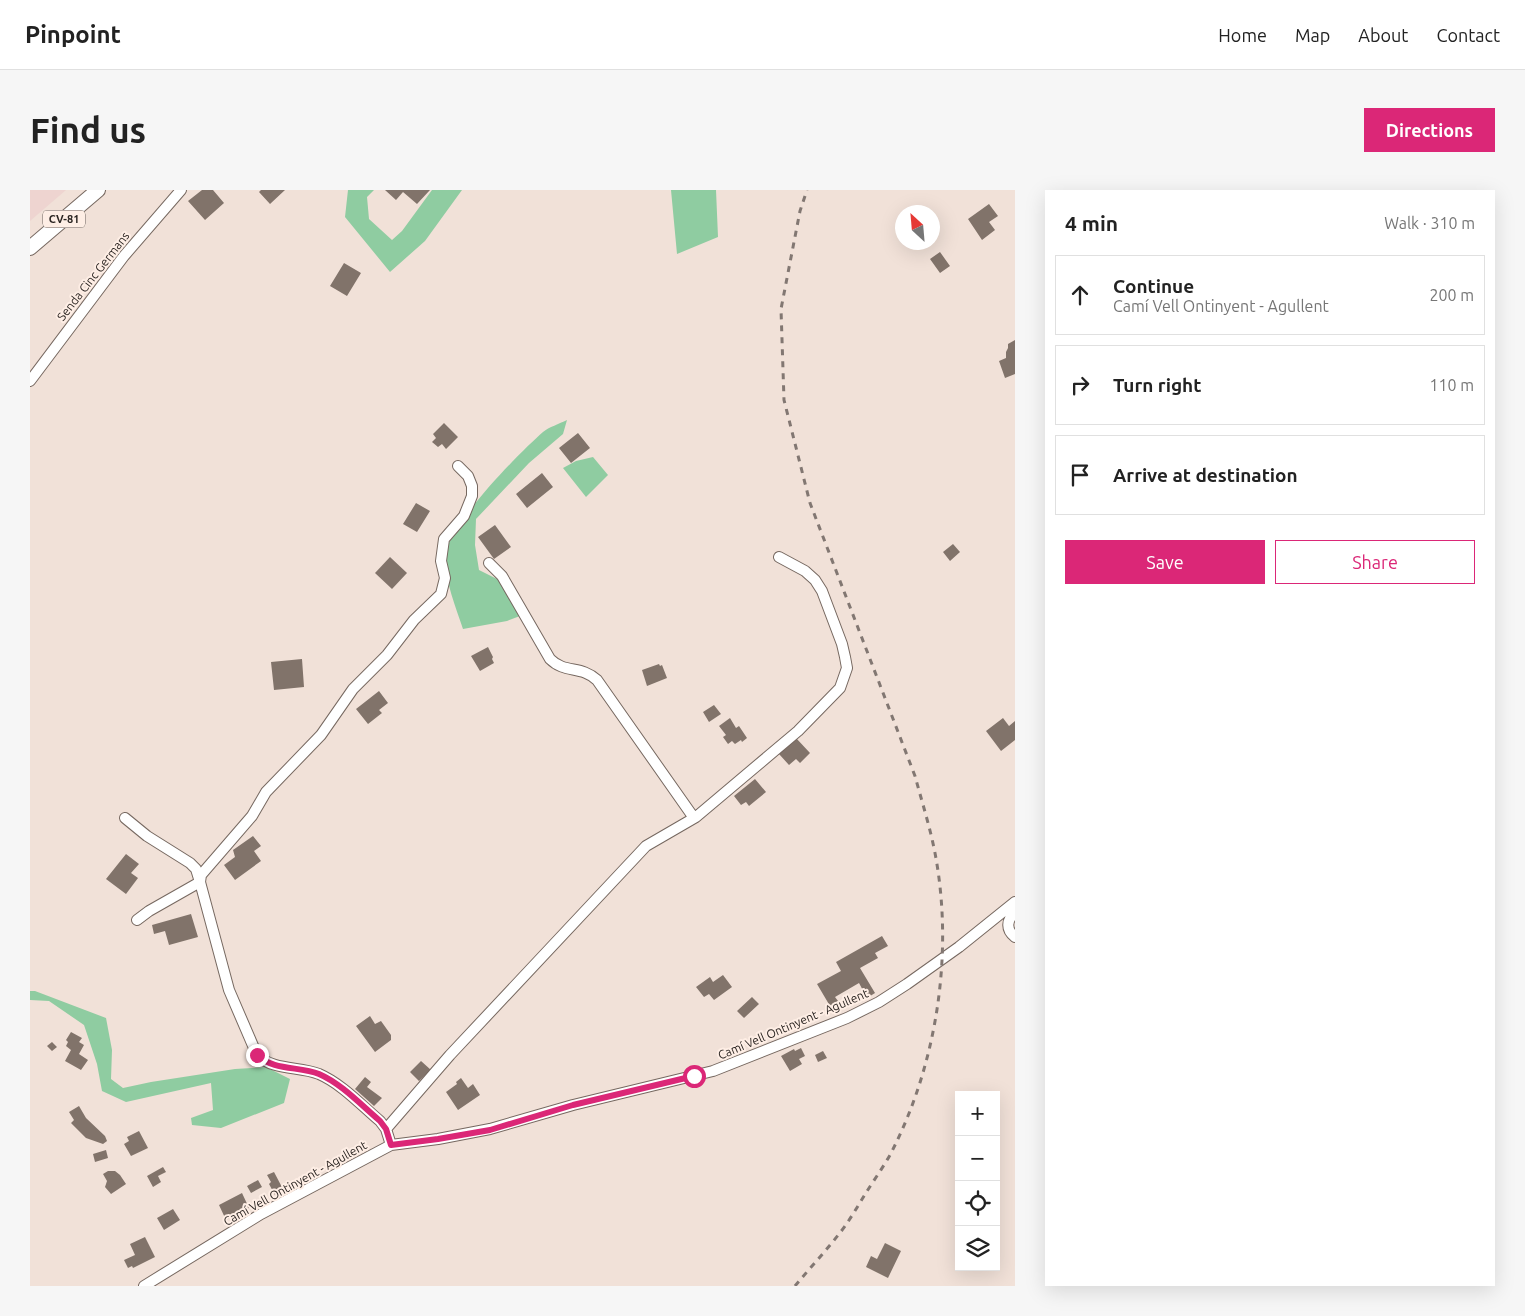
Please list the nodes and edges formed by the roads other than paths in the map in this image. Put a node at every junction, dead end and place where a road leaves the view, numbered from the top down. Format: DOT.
graph roads {
  1 [pos="98,190"];
  2 [pos="181,190"];
  3 [pos="30,248"];
  4 [pos="30,381"];
  5 [pos="458,466"];
  6 [pos="780,556"];
  7 [pos="488,563"];
  8 [pos="125,818"];
  9 [pos="694,818"];
  10 [pos="200,882"];
  11 [pos="1015,902"];
  12 [pos="1015,913"];
  13 [pos="137,920"];
  14 [pos="1015,937"];
  15 [pos="386,1129"];
  16 [pos="391,1145"];
  17 [pos="144,1286"];
  1 -- 3 [label="main road, CV-81"];
  2 -- 4 [label="street, Senda Cinc Germans"];
  5 -- 10 [label="street"];
  6 -- 9 [label="street"];
  7 -- 9 [label="street"];
  8 -- 10 [label="street"];
  9 -- 15 [label="street"];
  10 -- 13 [label="street"];
  10 -- 15 [label="street"];
  11 -- 16 [label="street, Camí Vell Ontinyent - Agullent"];
  12 -- 14 [label="street"];
  15 -- 16 [label="street"];
  16 -- 17 [label="street, Camí Vell Ontinyent - Agullent"];
}
